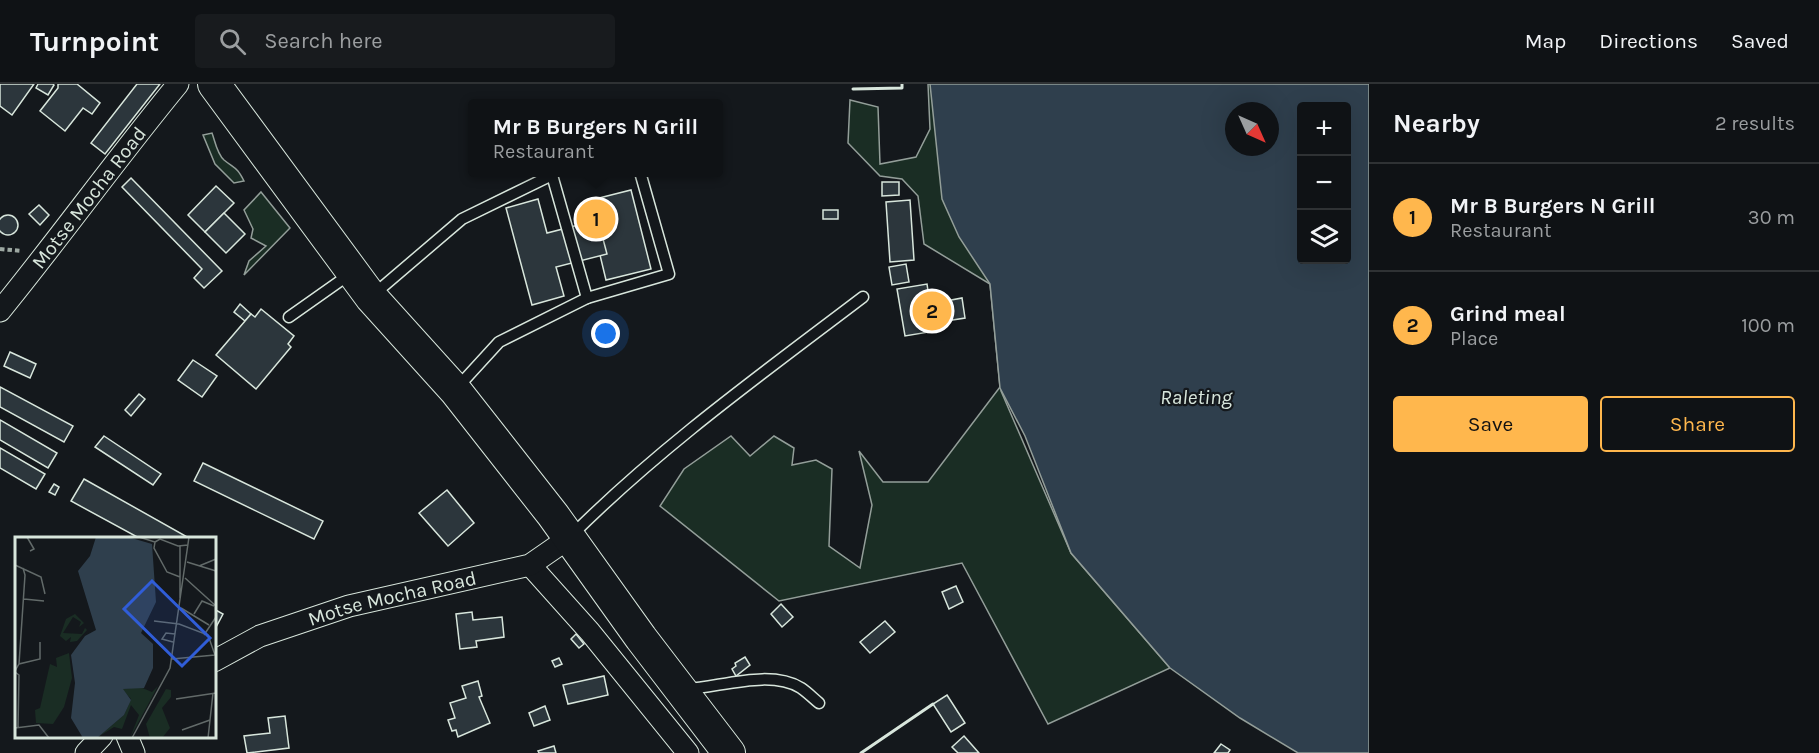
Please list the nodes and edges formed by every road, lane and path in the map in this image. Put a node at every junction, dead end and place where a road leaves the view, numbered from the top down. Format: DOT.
graph roads {
  1 [pos="178,84"];
  2 [pos="214,84"];
  3 [pos="550,177"];
  4 [pos="557,177"];
  5 [pos="641,177"];
  6 [pos="362,284"];
  7 [pos="863,297"];
  8 [pos="587,298"];
  9 [pos="0,311"];
  10 [pos="289,317"];
  11 [pos="455,390"];
  12 [pos="569,538"];
  13 [pos="530,565"];
  14 [pos="216,660"];
  15 [pos="681,690"];
  16 [pos="819,703"];
  17 [pos="100,738"];
  18 [pos="128,738"];
  19 [pos="86,753"];
  20 [pos="134,753"];
  21 [pos="688,753"];
  22 [pos="729,753"];
  1 -- 9 [label="street, Motse Mocha Road"];
  2 -- 6 [label="main road"];
  3 -- 6 [label="lane"];
  4 -- 8 [label="lane"];
  5 -- 8 [label="lane"];
  6 -- 10 [label="lane"];
  6 -- 11 [label="main road"];
  7 -- 12 [label="lane"];
  8 -- 11 [label="lane"];
  11 -- 12 [label="main road"];
  12 -- 13 [label="street, Motse Mocha Road"];
  12 -- 15 [label="main road"];
  13 -- 14 [label="street, Motse Mocha Road"];
  13 -- 21 [label="street"];
  15 -- 16 [label="lane"];
  15 -- 22 [label="main road"];
  17 -- 19 [label="street"];
  18 -- 20 [label="street"];
}
